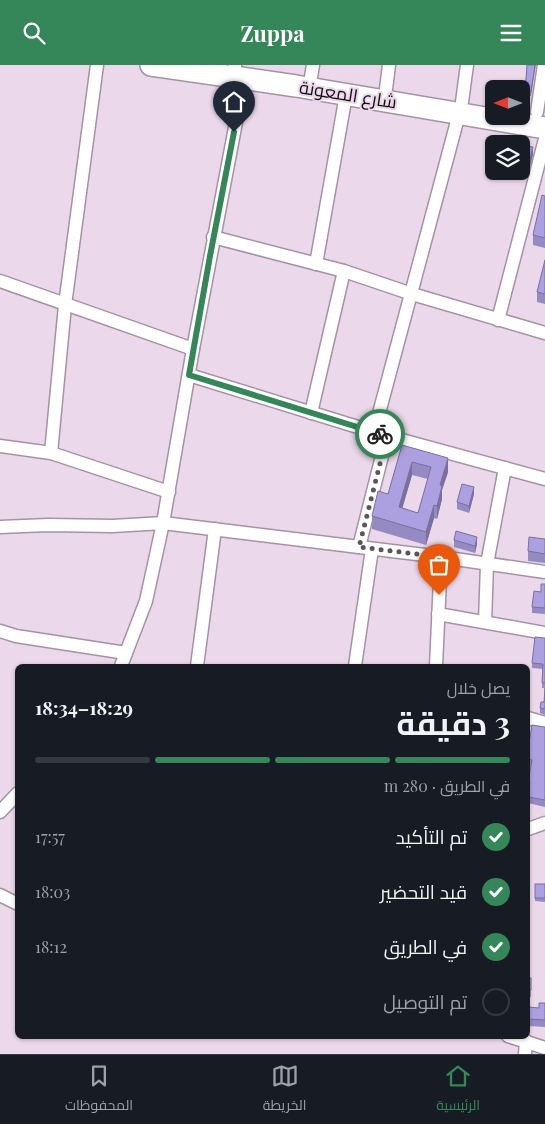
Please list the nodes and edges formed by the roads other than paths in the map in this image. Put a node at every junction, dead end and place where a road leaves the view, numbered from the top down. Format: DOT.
graph roads {
  1 [pos="98,65"];
  2 [pos="151,65"];
  3 [pos="389,65"];
  4 [pos="467,65"];
  5 [pos="544,65"];
  6 [pos="236,69"];
  7 [pos="312,71"];
  8 [pos="386,89"];
  9 [pos="346,95"];
  10 [pos="430,103"];
  11 [pos="485,107"];
  12 [pos="460,108"];
  13 [pos="537,116"];
  14 [pos="545,139"];
  15 [pos="213,237"];
  16 [pos="316,264"];
  17 [pos="344,271"];
  18 [pos="0,281"];
  19 [pos="412,294"];
  20 [pos="65,305"];
  21 [pos="498,320"];
  22 [pos="545,333"];
  23 [pos="193,349"];
  24 [pos="189,375"];
  25 [pos="311,413"];
  26 [pos="374,432"];
  27 [pos="387,436"];
  28 [pos="0,446"];
  29 [pos="50,453"];
  30 [pos="505,468"];
  31 [pos="545,479"];
  32 [pos="169,492"];
  33 [pos="164,523"];
  34 [pos="0,527"];
  35 [pos="215,529"];
  36 [pos="366,548"];
  37 [pos="441,557"];
  38 [pos="487,564"];
  39 [pos="545,573"];
  40 [pos="438,614"];
  41 [pos="485,622"];
  42 [pos="0,631"];
  43 [pos="545,633"];
  44 [pos="126,653"];
  45 [pos="122,664"];
  46 [pos="198,664"];
  47 [pos="355,664"];
  48 [pos="436,664"];
  49 [pos="530,719"];
  50 [pos="545,723"];
  51 [pos="15,796"];
  52 [pos="0,812"];
  53 [pos="545,823"];
  54 [pos="530,828"];
  55 [pos="0,895"];
  56 [pos="15,902"];
  57 [pos="512,1039"];
  58 [pos="525,1048"];
  59 [pos="545,1048"];
  1 -- 20 [label="street"];
  2 -- 6 [label="highway, شارع المعونة"];
  3 -- 8 [label="street"];
  4 -- 12 [label="street"];
  5 -- 13 [label="street"];
  6 -- 7 [label="highway, شارع المعونة"];
  6 -- 9 [label="highway, شارع المعونة"];
  6 -- 15 [label="street"];
  7 -- 8 [label="highway, شارع المعونة"];
  8 -- 10 [label="highway, شارع المعونة"];
  9 -- 10 [label="highway, شارع المعونة"];
  9 -- 16 [label="street"];
  10 -- 12 [label="highway, شارع المعونة"];
  11 -- 12 [label="highway, شارع المعونة"];
  12 -- 13 [label="highway, شارع المعونة"];
  12 -- 19 [label="street"];
  14 -- 21 [label="street"];
  15 -- 16 [label="street"];
  15 -- 23 [label="street"];
  16 -- 17 [label="street"];
  17 -- 19 [label="street"];
  17 -- 25 [label="street"];
  18 -- 20 [label="street"];
  19 -- 21 [label="street"];
  19 -- 26 [label="street"];
  20 -- 23 [label="street"];
  20 -- 29 [label="street"];
  21 -- 22 [label="street"];
  23 -- 24 [label="street"];
  24 -- 25 [label="street"];
  24 -- 32 [label="street"];
  25 -- 26 [label="street"];
  26 -- 27 [label="street"];
  27 -- 30 [label="street"];
  27 -- 36 [label="street"];
  28 -- 29 [label="street"];
  29 -- 32 [label="street"];
  30 -- 31 [label="street"];
  30 -- 38 [label="street"];
  32 -- 33 [label="street"];
  33 -- 34 [label="street"];
  33 -- 35 [label="street"];
  33 -- 44 [label="street"];
  35 -- 36 [label="street"];
  35 -- 46 [label="street"];
  36 -- 37 [label="street"];
  36 -- 47 [label="street"];
  37 -- 38 [label="street"];
  37 -- 40 [label="street"];
  38 -- 39 [label="street"];
  38 -- 41 [label="street"];
  40 -- 41 [label="street"];
  40 -- 48 [label="street"];
  41 -- 43 [label="street"];
  42 -- 44 [label="street"];
  44 -- 45 [label="street"];
  49 -- 50 [label="street"];
  51 -- 52 [label="street"];
  53 -- 54 [label="street"];
  55 -- 56 [label="street"];
  57 -- 58 [label="street"];
  58 -- 59 [label="street"];
}
